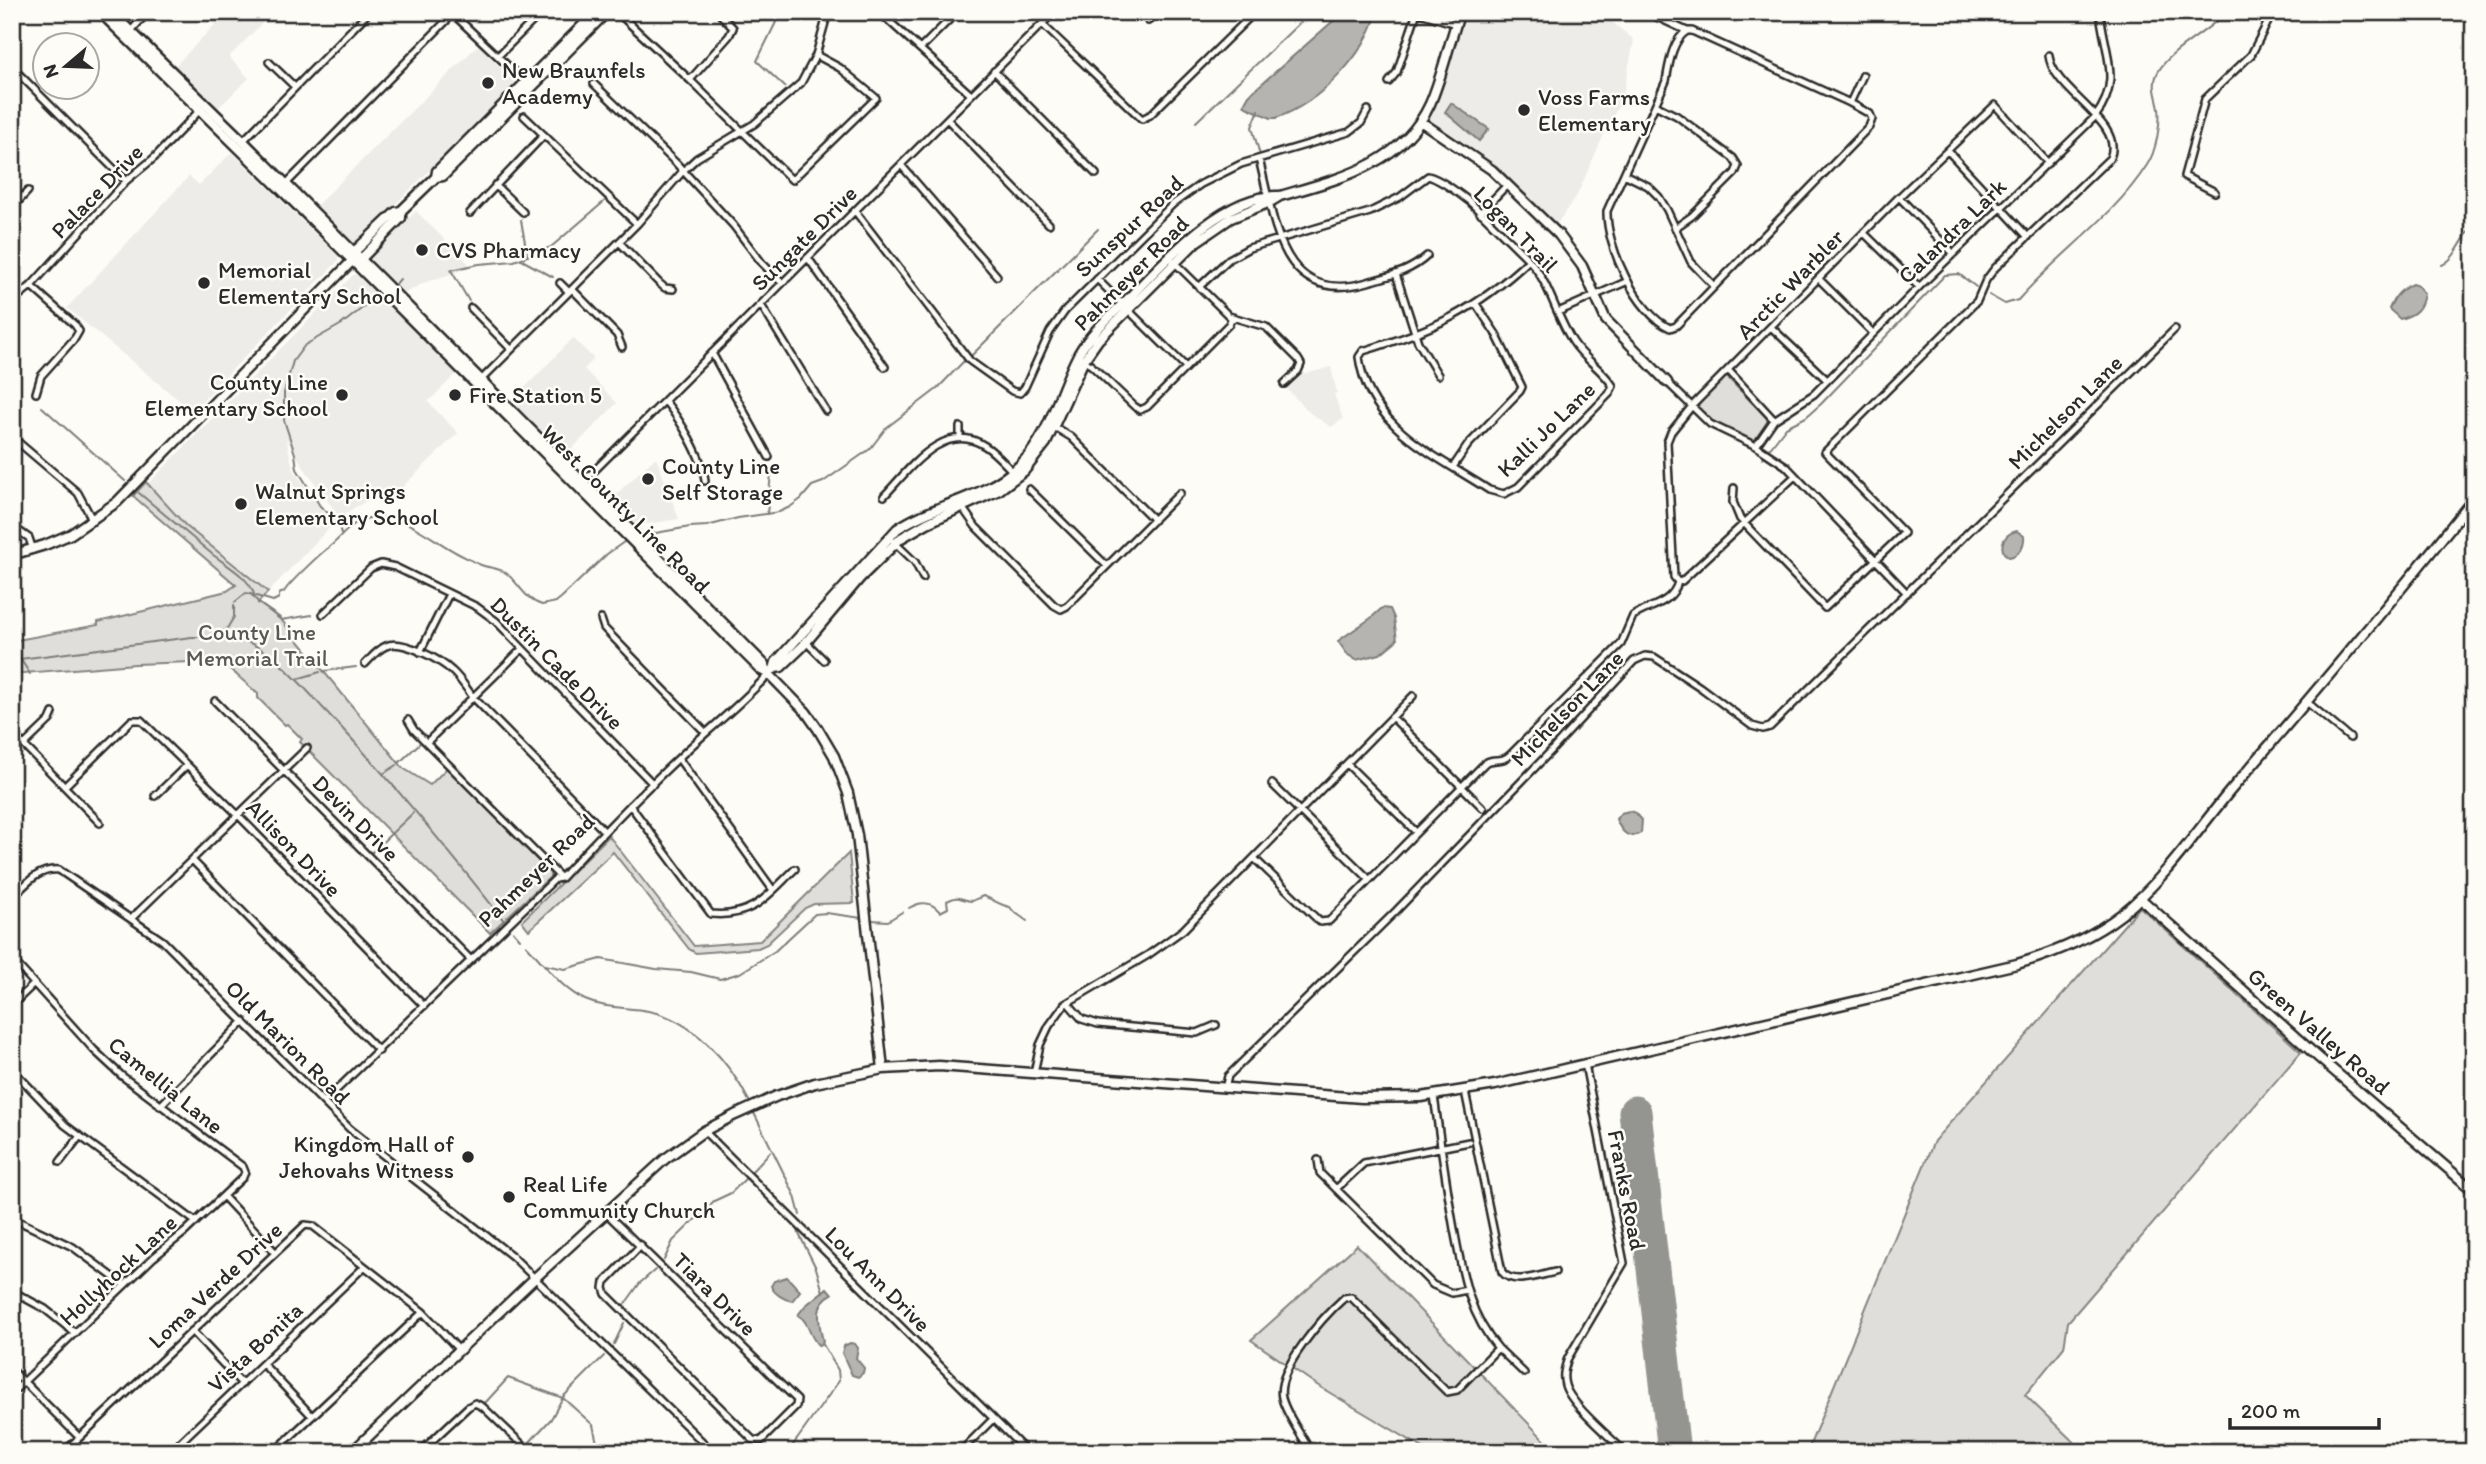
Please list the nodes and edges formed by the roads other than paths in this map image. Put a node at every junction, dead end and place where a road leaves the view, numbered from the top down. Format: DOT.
graph roads {
  1 [pos="100,12"];
  2 [pos="111,12"];
  3 [pos="148,12"];
  4 [pos="369,12"];
  5 [pos="542,12"];
  6 [pos="596,12"];
  7 [pos="607,12"];
  8 [pos="617,12"];
  9 [pos="718,12"];
  10 [pos="828,12"];
  11 [pos="878,12"];
  12 [pos="957,12"];
  13 [pos="1054,12"];
  14 [pos="1158,12"];
  15 [pos="1255,12"];
  16 [pos="1417,12"];
  17 [pos="1460,12"];
  18 [pos="1646,12"];
  19 [pos="2100,12"];
  20 [pos="2273,12"];
  21 [pos="453,13"];
  22 [pos="1148,21"];
  23 [pos="1042,24"];
  24 [pos="1456,24"];
  25 [pos="1687,31"];
  26 [pos="128,34"];
  27 [pos="920,48"];
  28 [pos="816,55"];
  29 [pos="2049,55"];
  30 [pos="498,56"];
  31 [pos="269,62"];
  32 [pos="12,67"];
  33 [pos="994,71"];
  34 [pos="1863,75"];
  35 [pos="690,80"];
  36 [pos="1389,82"];
  37 [pos="594,84"];
  38 [pos="528,85"];
  39 [pos="295,87"];
  40 [pos="971,94"];
  41 [pos="1850,103"];
  42 [pos="1655,105"];
  43 [pos="202,107"];
  44 [pos="1368,110"];
  45 [pos="524,116"];
  46 [pos="2095,117"];
  47 [pos="947,119"];
  48 [pos="1419,121"];
  49 [pos="743,130"];
  50 [pos="544,135"];
  51 [pos="240,144"];
  52 [pos="1948,151"];
  53 [pos="1259,159"];
  54 [pos="2048,163"];
  55 [pos="901,165"];
  56 [pos="682,171"];
  57 [pos="1096,174"];
  58 [pos="1624,174"];
  59 [pos="127,181"];
  60 [pos="1508,184"];
  61 [pos="495,185"];
  62 [pos="283,187"];
  63 [pos="28,191"];
  64 [pos="2215,192"];
  65 [pos="1899,197"];
  66 [pos="1269,199"];
  67 [pos="12,208"];
  68 [pos="2001,209"];
  69 [pos="855,211"];
  70 [pos="523,212"];
  71 [pos="470,213"];
  72 [pos="1480,213"];
  73 [pos="637,224"];
  74 [pos="1049,224"];
  75 [pos="1675,228"];
  76 [pos="1864,233"];
  77 [pos="2028,237"];
  78 [pos="1281,239"];
  79 [pos="619,242"];
  80 [pos="1953,253"];
  81 [pos="1427,257"];
  82 [pos="355,258"];
  83 [pos="808,258"];
  84 [pos="1171,259"];
  85 [pos="1529,261"];
  86 [pos="1396,274"];
  87 [pos="997,276"];
  88 [pos="1097,279"];
  89 [pos="1819,279"];
  90 [pos="1628,281"];
  91 [pos="560,283"];
  92 [pos="782,283"];
  93 [pos="31,286"];
  94 [pos="1714,286"];
  95 [pos="1199,287"];
  96 [pos="1919,287"];
  97 [pos="673,289"];
  98 [pos="570,290"];
  99 [pos="1595,296"];
  100 [pos="12,301"];
  101 [pos="1476,304"];
  102 [pos="761,305"];
  103 [pos="1125,306"];
  104 [pos="471,308"];
  105 [pos="1558,312"];
  106 [pos="1232,317"];
  107 [pos="1772,328"];
  108 [pos="2175,329"];
  109 [pos="1873,333"];
  110 [pos="1416,335"];
  111 [pos="622,347"];
  112 [pos="512,349"];
  113 [pos="712,354"];
  114 [pos="1081,359"];
  115 [pos="1185,366"];
  116 [pos="885,367"];
  117 [pos="1728,371"];
  118 [pos="1438,374"];
  119 [pos="1827,380"];
  120 [pos="479,382"];
  121 [pos="1667,382"];
  122 [pos="1284,384"];
  123 [pos="1613,386"];
  124 [pos="36,393"];
  125 [pos="665,401"];
  126 [pos="1692,406"];
  127 [pos="826,411"];
  128 [pos="1774,420"];
  129 [pos="1052,425"];
  130 [pos="960,427"];
  131 [pos="12,437"];
  132 [pos="960,438"];
  133 [pos="1756,446"];
  134 [pos="769,457"];
  135 [pos="1453,467"];
  136 [pos="1015,474"];
  137 [pos="1796,476"];
  138 [pos="705,481"];
  139 [pos="580,485"];
  140 [pos="1734,488"];
  141 [pos="1030,489"];
  142 [pos="1180,493"];
  143 [pos="884,496"];
  144 [pos="2474,498"];
  145 [pos="960,504"];
  146 [pos="1154,520"];
  147 [pos="93,521"];
  148 [pos="1745,523"];
  149 [pos="12,526"];
  150 [pos="893,540"];
  151 [pos="33,550"];
  152 [pos="12,555"];
  153 [pos="1877,559"];
  154 [pos="1107,566"];
  155 [pos="923,578"];
  156 [pos="1678,582"];
  157 [pos="1907,593"];
  158 [pos="449,594"];
  159 [pos="323,614"];
  160 [pos="601,619"];
  161 [pos="806,642"];
  162 [pos="522,649"];
  163 [pos="419,652"];
  164 [pos="824,660"];
  165 [pos="365,664"];
  166 [pos="772,671"];
  167 [pos="1413,696"];
  168 [pos="473,697"];
  169 [pos="215,701"];
  170 [pos="2308,703"];
  171 [pos="53,713"];
  172 [pos="1392,717"];
  173 [pos="408,720"];
  174 [pos="12,733"];
  175 [pos="706,733"];
  176 [pos="2350,738"];
  177 [pos="427,742"];
  178 [pos="24,745"];
  179 [pos="307,748"];
  180 [pos="679,759"];
  181 [pos="1346,764"];
  182 [pos="186,766"];
  183 [pos="284,770"];
  184 [pos="653,784"];
  185 [pos="1272,784"];
  186 [pos="65,786"];
  187 [pos="1462,786"];
  188 [pos="155,796"];
  189 [pos="630,805"];
  190 [pos="1483,808"];
  191 [pos="1300,811"];
  192 [pos="238,815"];
  193 [pos="100,823"];
  194 [pos="604,831"];
  195 [pos="1416,832"];
  196 [pos="1254,858"];
  197 [pos="192,860"];
  198 [pos="795,869"];
  199 [pos="561,878"];
  200 [pos="1369,880"];
  201 [pos="773,890"];
  202 [pos="12,898"];
  203 [pos="2140,898"];
  204 [pos="132,918"];
  205 [pos="12,959"];
  206 [pos="471,960"];
  207 [pos="34,984"];
  208 [pos="1068,1003"];
  209 [pos="12,1005"];
  210 [pos="424,1006"];
  211 [pos="244,1021"];
  212 [pos="1216,1025"];
  213 [pos="379,1051"];
  214 [pos="1585,1064"];
  215 [pos="12,1069"];
  216 [pos="883,1069"];
  217 [pos="1034,1073"];
  218 [pos="1225,1089"];
  219 [pos="1465,1091"];
  220 [pos="1434,1096"];
  221 [pos="324,1102"];
  222 [pos="160,1106"];
  223 [pos="704,1131"];
  224 [pos="80,1136"];
  225 [pos="1469,1142"];
  226 [pos="1441,1147"];
  227 [pos="1318,1160"];
  228 [pos="60,1162"];
  229 [pos="245,1172"];
  230 [pos="1336,1189"];
  231 [pos="2474,1191"];
  232 [pos="223,1196"];
  233 [pos="606,1212"];
  234 [pos="12,1217"];
  235 [pos="196,1222"];
  236 [pos="641,1245"];
  237 [pos="275,1252"];
  238 [pos="364,1267"];
  239 [pos="1555,1272"];
  240 [pos="536,1277"];
  241 [pos="124,1286"];
  242 [pos="1466,1290"];
  243 [pos="12,1291"];
  244 [pos="423,1312"];
  245 [pos="192,1331"];
  246 [pos="75,1333"];
  247 [pos="1498,1348"];
  248 [pos="460,1351"];
  249 [pos="263,1364"];
  250 [pos="12,1370"];
  251 [pos="1524,1373"];
  252 [pos="25,1381"];
  253 [pos="242,1384"];
  254 [pos="12,1393"];
  255 [pos="312,1416"];
  256 [pos="993,1419"];
  257 [pos="79,1437"];
  258 [pos="523,1445"];
  259 [pos="64,1452"];
  260 [pos="170,1452"];
  261 [pos="274,1452"];
  262 [pos="352,1452"];
  263 [pos="419,1452"];
  264 [pos="515,1452"];
  265 [pos="530,1452"];
  266 [pos="713,1452"];
  267 [pos="960,1452"];
  268 [pos="1027,1452"];
  269 [pos="1311,1452"];
  270 [pos="1625,1452"];
  1 -- 26 [label="main road, West County Line Road"];
  2 -- 26 [label="main road, West County Line Road"];
  3 -- 26 [label="street"];
  4 -- 39 [label="street"];
  5 -- 30 [label="street"];
  6 -- 38 [label="main road"];
  7 -- 38 [label="main road"];
  8 -- 35 [label="street"];
  9 -- 35 [label="street"];
  10 -- 28 [label="street"];
  11 -- 27 [label="street"];
  12 -- 27 [label="street"];
  13 -- 23 [label="street, Sungate Drive"];
  14 -- 22 [label="street"];
  15 -- 23 [label="street"];
  16 -- 24 [label="street"];
  16 -- 36 [label="street"];
  17 -- 24 [label="main road, Pahmeyer Road"];
  18 -- 25 [label="street"];
  19 -- 46 [label="street, Calandra Lark"];
  20 -- 64 [label="street"];
  21 -- 30 [label="street"];
  21 -- 62 [label="street"];
  23 -- 33 [label="street, Sungate Drive"];
  24 -- 48 [label="main road, Pahmeyer Road"];
  25 -- 41 [label="street"];
  25 -- 42 [label="street"];
  26 -- 43 [label="main road, West County Line Road"];
  27 -- 40 [label="street"];
  28 -- 49 [label="street"];
  28 -- 49 [label="street"];
  29 -- 46 [label="street"];
  30 -- 38 [label="street"];
  31 -- 39 [label="street"];
  32 -- 59 [label="street"];
  33 -- 40 [label="street, Sungate Drive"];
  33 -- 57 [label="street"];
  34 -- 41 [label="street"];
  35 -- 49 [label="street"];
  37 -- 56 [label="street"];
  38 -- 82 [label="main road"];
  39 -- 51 [label="street"];
  40 -- 47 [label="street, Sungate Drive"];
  41 -- 94 [label="street"];
  42 -- 58 [label="street"];
  42 -- 75 [label="street"];
  43 -- 51 [label="main road, West County Line Road"];
  43 -- 59 [label="street, Palace Drive"];
  44 -- 53 [label="street, Sunspur Road"];
  45 -- 50 [label="street"];
  46 -- 54 [label="street, Calandra Lark"];
  46 -- 77 [label="street"];
  47 -- 55 [label="street, Sungate Drive"];
  47 -- 74 [label="street"];
  48 -- 60 [label="main road"];
  48 -- 66 [label="main road, Pahmeyer Road"];
  49 -- 56 [label="street"];
  50 -- 61 [label="street"];
  50 -- 73 [label="street"];
  51 -- 62 [label="main road, West County Line Road"];
  52 -- 54 [label="street, Arctic Warbler"];
  52 -- 65 [label="street, Arctic Warbler"];
  52 -- 68 [label="street"];
  53 -- 66 [label="street"];
  53 -- 88 [label="street, Sunspur Road"];
  54 -- 68 [label="street, Calandra Lark"];
  55 -- 69 [label="street, Sungate Drive"];
  55 -- 87 [label="street"];
  56 -- 73 [label="street"];
  56 -- 92 [label="street"];
  58 -- 75 [label="street"];
  58 -- 90 [label="street"];
  59 -- 93 [label="street, Palace Drive"];
  60 -- 72 [label="street"];
  60 -- 99 [label="main road"];
  61 -- 70 [label="street"];
  61 -- 71 [label="street"];
  62 -- 82 [label="main road, West County Line Road"];
  63 -- 67 [label="street"];
  65 -- 76 [label="street, Arctic Warbler"];
  65 -- 80 [label="street"];
  66 -- 78 [label="street"];
  66 -- 84 [label="main road, Pahmeyer Road"];
  68 -- 77 [label="street"];
  68 -- 80 [label="street, Calandra Lark"];
  69 -- 83 [label="street, Sungate Drive"];
  69 -- 88 [label="street, Sunspur Road"];
  72 -- 78 [label="street, Logan Trail"];
  72 -- 85 [label="street, Logan Trail"];
  73 -- 79 [label="street"];
  75 -- 94 [label="street"];
  76 -- 89 [label="street, Arctic Warbler"];
  76 -- 96 [label="street"];
  77 -- 153 [label="street"];
  78 -- 86 [label="street"];
  78 -- 95 [label="street"];
  79 -- 97 [label="street"];
  79 -- 98 [label="street"];
  80 -- 96 [label="street, Calandra Lark"];
  81 -- 86 [label="street"];
  82 -- 120 [label="main road, West County Line Road"];
  82 -- 147 [label="main road"];
  83 -- 92 [label="street, Sungate Drive"];
  83 -- 116 [label="street"];
  84 -- 95 [label="street"];
  84 -- 103 [label="main road, Pahmeyer Road"];
  85 -- 101 [label="street"];
  85 -- 105 [label="street, Logan Trail"];
  86 -- 110 [label="street"];
  88 -- 103 [label="street"];
  89 -- 107 [label="street, Arctic Warbler"];
  89 -- 109 [label="street"];
  90 -- 94 [label="street"];
  90 -- 99 [label="street"];
  91 -- 98 [label="street"];
  92 -- 102 [label="street, Sungate Drive"];
  93 -- 100 [label="street, Palace Drive"];
  93 -- 124 [label="street"];
  95 -- 106 [label="street"];
  96 -- 109 [label="street, Calandra Lark"];
  98 -- 111 [label="street"];
  98 -- 112 [label="street"];
  99 -- 105 [label="street"];
  99 -- 121 [label="main road"];
  101 -- 110 [label="street"];
  101 -- 135 [label="street"];
  102 -- 113 [label="street, Sungate Drive"];
  102 -- 127 [label="street"];
  103 -- 114 [label="main road, Pahmeyer Road"];
  103 -- 115 [label="street"];
  104 -- 112 [label="street"];
  105 -- 123 [label="street, Logan Trail"];
  106 -- 115 [label="street"];
  106 -- 122 [label="street"];
  107 -- 117 [label="street, Arctic Warbler"];
  107 -- 119 [label="street"];
  108 -- 157 [label="street, Michelson Lane"];
  109 -- 119 [label="street, Calandra Lark"];
  110 -- 118 [label="street"];
  110 -- 135 [label="street, Kalli Jo Lane"];
  112 -- 120 [label="street"];
  113 -- 125 [label="street, Sungate Drive"];
  113 -- 134 [label="street"];
  114 -- 115 [label="street"];
  114 -- 129 [label="main road, Pahmeyer Road"];
  117 -- 126 [label="street, Arctic Warbler"];
  117 -- 128 [label="street"];
  119 -- 128 [label="street, Calandra Lark"];
  120 -- 139 [label="main road, West County Line Road"];
  121 -- 126 [label="street"];
  123 -- 135 [label="street, Kalli Jo Lane"];
  125 -- 138 [label="street"];
  125 -- 139 [label="street, Sungate Drive"];
  126 -- 133 [label="street"];
  126 -- 156 [label="street, Arctic Warbler"];
  128 -- 133 [label="street, Calandra Lark"];
  129 -- 136 [label="main road, Pahmeyer Road"];
  129 -- 146 [label="street"];
  130 -- 132 [label="street"];
  131 -- 147 [label="street"];
  132 -- 136 [label="street"];
  132 -- 143 [label="street"];
  133 -- 137 [label="street"];
  136 -- 145 [label="main road, Pahmeyer Road"];
  137 -- 148 [label="street"];
  137 -- 153 [label="street"];
  139 -- 166 [label="main road, West County Line Road"];
  140 -- 148 [label="street"];
  141 -- 154 [label="street"];
  142 -- 146 [label="street"];
  144 -- 170 [label="main road"];
  145 -- 150 [label="main road, Pahmeyer Road"];
  145 -- 154 [label="street"];
  146 -- 154 [label="street"];
  147 -- 151 [label="main road"];
  148 -- 153 [label="street"];
  148 -- 156 [label="street"];
  149 -- 151 [label="street"];
  150 -- 155 [label="street"];
  150 -- 161 [label="main road, Pahmeyer Road"];
  150 -- 166 [label="main road, Pahmeyer Road"];
  151 -- 152 [label="main road"];
  153 -- 157 [label="street"];
  156 -- 187 [label="street, Arctic Warbler"];
  157 -- 218 [label="street, Michelson Lane"];
  158 -- 159 [label="street, Dustin Cade Drive"];
  158 -- 162 [label="street, Dustin Cade Drive"];
  158 -- 163 [label="street"];
  160 -- 175 [label="street"];
  161 -- 164 [label="street"];
  161 -- 166 [label="main road, Pahmeyer Road"];
  162 -- 168 [label="street"];
  162 -- 184 [label="street, Dustin Cade Drive"];
  163 -- 165 [label="street"];
  163 -- 168 [label="street"];
  166 -- 175 [label="street, Pahmeyer Road"];
  166 -- 216 [label="main road, West County Line Road"];
  167 -- 172 [label="street"];
  168 -- 177 [label="street"];
  168 -- 194 [label="street"];
  169 -- 183 [label="street, Devin Drive"];
  170 -- 176 [label="street"];
  170 -- 203 [label="main road"];
  171 -- 178 [label="street"];
  172 -- 181 [label="street"];
  172 -- 187 [label="street"];
  173 -- 177 [label="street"];
  174 -- 178 [label="street"];
  175 -- 180 [label="street, Pahmeyer Road"];
  177 -- 199 [label="street"];
  178 -- 186 [label="street"];
  179 -- 183 [label="street"];
  180 -- 184 [label="street, Pahmeyer Road"];
  180 -- 201 [label="street"];
  181 -- 191 [label="street"];
  181 -- 195 [label="street"];
  182 -- 186 [label="street, Allison Drive"];
  182 -- 188 [label="street"];
  182 -- 192 [label="street, Allison Drive"];
  183 -- 192 [label="street"];
  183 -- 206 [label="street, Devin Drive"];
  184 -- 189 [label="street, Pahmeyer Road"];
  185 -- 191 [label="street"];
  186 -- 193 [label="street"];
  187 -- 190 [label="street"];
  187 -- 195 [label="street"];
  189 -- 194 [label="street, Pahmeyer Road"];
  189 -- 201 [label="street"];
  191 -- 196 [label="street"];
  191 -- 200 [label="street"];
  192 -- 197 [label="street"];
  192 -- 210 [label="street, Allison Drive"];
  194 -- 199 [label="street, Pahmeyer Road"];
  195 -- 200 [label="street"];
  196 -- 200 [label="street"];
  196 -- 208 [label="street"];
  197 -- 204 [label="street"];
  197 -- 213 [label="street"];
  198 -- 201 [label="street"];
  199 -- 206 [label="street, Pahmeyer Road"];
  202 -- 204 [label="street, Old Marion Road"];
  203 -- 214 [label="main road"];
  203 -- 231 [label="main road, Green Valley Road"];
  204 -- 211 [label="street, Old Marion Road"];
  205 -- 207 [label="street, Camellia Lane"];
  206 -- 210 [label="street, Pahmeyer Road"];
  207 -- 209 [label="street"];
  207 -- 222 [label="street, Camellia Lane"];
  208 -- 212 [label="street"];
  208 -- 217 [label="street"];
  210 -- 213 [label="street, Pahmeyer Road"];
  211 -- 221 [label="street, Old Marion Road"];
  211 -- 222 [label="street"];
  213 -- 221 [label="street, Pahmeyer Road"];
  214 -- 219 [label="main road"];
  214 -- 270 [label="street, Franks Road"];
  215 -- 224 [label="street"];
  216 -- 217 [label="main road"];
  216 -- 223 [label="main road"];
  217 -- 218 [label="main road"];
  218 -- 220 [label="main road"];
  219 -- 220 [label="main road"];
  219 -- 239 [label="street"];
  220 -- 226 [label="street"];
  221 -- 240 [label="street, Old Marion Road"];
  222 -- 229 [label="street, Camellia Lane"];
  223 -- 233 [label="main road"];
  223 -- 256 [label="street, Lou Ann Drive"];
  224 -- 228 [label="street"];
  224 -- 235 [label="street"];
  225 -- 226 [label="street"];
  226 -- 230 [label="street"];
  226 -- 242 [label="street"];
  227 -- 230 [label="street"];
  229 -- 232 [label="street, Hollyhock Lane"];
  230 -- 242 [label="street"];
  232 -- 235 [label="street, Hollyhock Lane"];
  232 -- 237 [label="street"];
  233 -- 236 [label="street, Tiara Drive"];
  233 -- 240 [label="main road"];
  234 -- 241 [label="street"];
  235 -- 241 [label="street, Hollyhock Lane"];
  236 -- 236 [label="street, Tiara Drive"];
  237 -- 238 [label="street, Loma Verde Drive"];
  237 -- 245 [label="street, Loma Verde Drive"];
  238 -- 244 [label="street, Loma Verde Drive"];
  238 -- 249 [label="street, Vista Bonita"];
  240 -- 248 [label="main road"];
  240 -- 266 [label="street, Old Marion Road"];
  241 -- 246 [label="street, Hollyhock Lane"];
  242 -- 247 [label="street"];
  243 -- 246 [label="street"];
  244 -- 248 [label="street, Loma Verde Drive"];
  244 -- 255 [label="street"];
  245 -- 253 [label="street"];
  245 -- 257 [label="street, Loma Verde Drive"];
  246 -- 252 [label="street, Hollyhock Lane"];
  247 -- 251 [label="street"];
  247 -- 269 [label="street"];
  248 -- 262 [label="main road"];
  249 -- 253 [label="street, Vista Bonita"];
  249 -- 255 [label="street"];
  250 -- 252 [label="street"];
  252 -- 254 [label="street, Hollyhock Lane"];
  252 -- 257 [label="street"];
  253 -- 260 [label="street, Vista Bonita"];
  255 -- 261 [label="street"];
  256 -- 267 [label="street"];
  256 -- 268 [label="street, Lou Ann Drive"];
  257 -- 259 [label="street, Loma Verde Drive"];
  258 -- 263 [label="street"];
  258 -- 264 [label="street"];
  258 -- 265 [label="street"];
}
